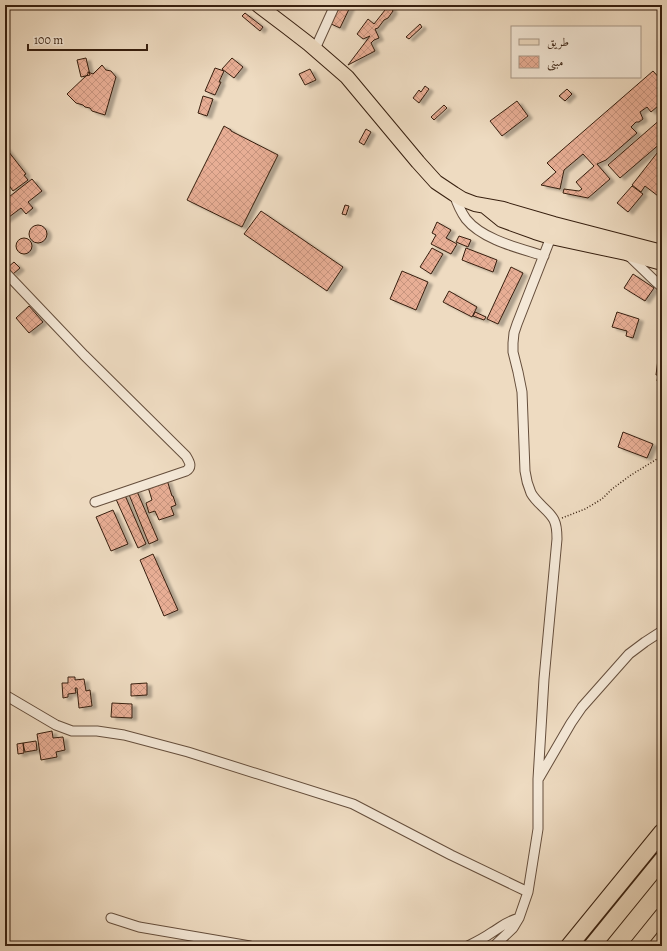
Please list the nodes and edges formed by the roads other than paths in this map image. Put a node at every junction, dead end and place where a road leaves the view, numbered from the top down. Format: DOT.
graph roads {
  1 [pos="258,5"];
  2 [pos="336,5"];
  3 [pos="315,49"];
  4 [pos="454,194"];
  5 [pos="485,207"];
  6 [pos="551,237"];
  7 [pos="662,252"];
  8 [pos="626,253"];
  9 [pos="544,256"];
  10 [pos="662,263"];
  11 [pos="5,272"];
  12 [pos="662,287"];
  13 [pos="95,502"];
  14 [pos="662,631"];
  15 [pos="5,695"];
  16 [pos="538,779"];
  17 [pos="662,832"];
  18 [pos="662,860"];
  19 [pos="528,892"];
  20 [pos="662,915"];
  21 [pos="111,918"];
  22 [pos="519,918"];
  23 [pos="662,930"];
  24 [pos="250,946"];
  25 [pos="468,946"];
  26 [pos="494,946"];
  27 [pos="569,946"];
  28 [pos="592,946"];
  29 [pos="637,946"];
  30 [pos="649,946"];
  1 -- 3 [label="main road"];
  2 -- 3 [label="street"];
  3 -- 4 [label="main road"];
  4 -- 5 [label="main road"];
  4 -- 9 [label="street"];
  5 -- 6 [label="main road"];
  5 -- 7 [label="main road"];
  6 -- 8 [label="main road"];
  6 -- 9 [label="street"];
  8 -- 10 [label="main road"];
  8 -- 12 [label="street"];
  9 -- 16 [label="street"];
  11 -- 13 [label="street"];
  14 -- 16 [label="street"];
  15 -- 19 [label="street"];
  16 -- 19 [label="street"];
  17 -- 27 [label="highway"];
  18 -- 28 [label="highway"];
  19 -- 22 [label="street"];
  20 -- 29 [label="main road"];
  21 -- 24 [label="street"];
  22 -- 25 [label="street"];
  22 -- 26 [label="street"];
  23 -- 30 [label="main road"];
}
